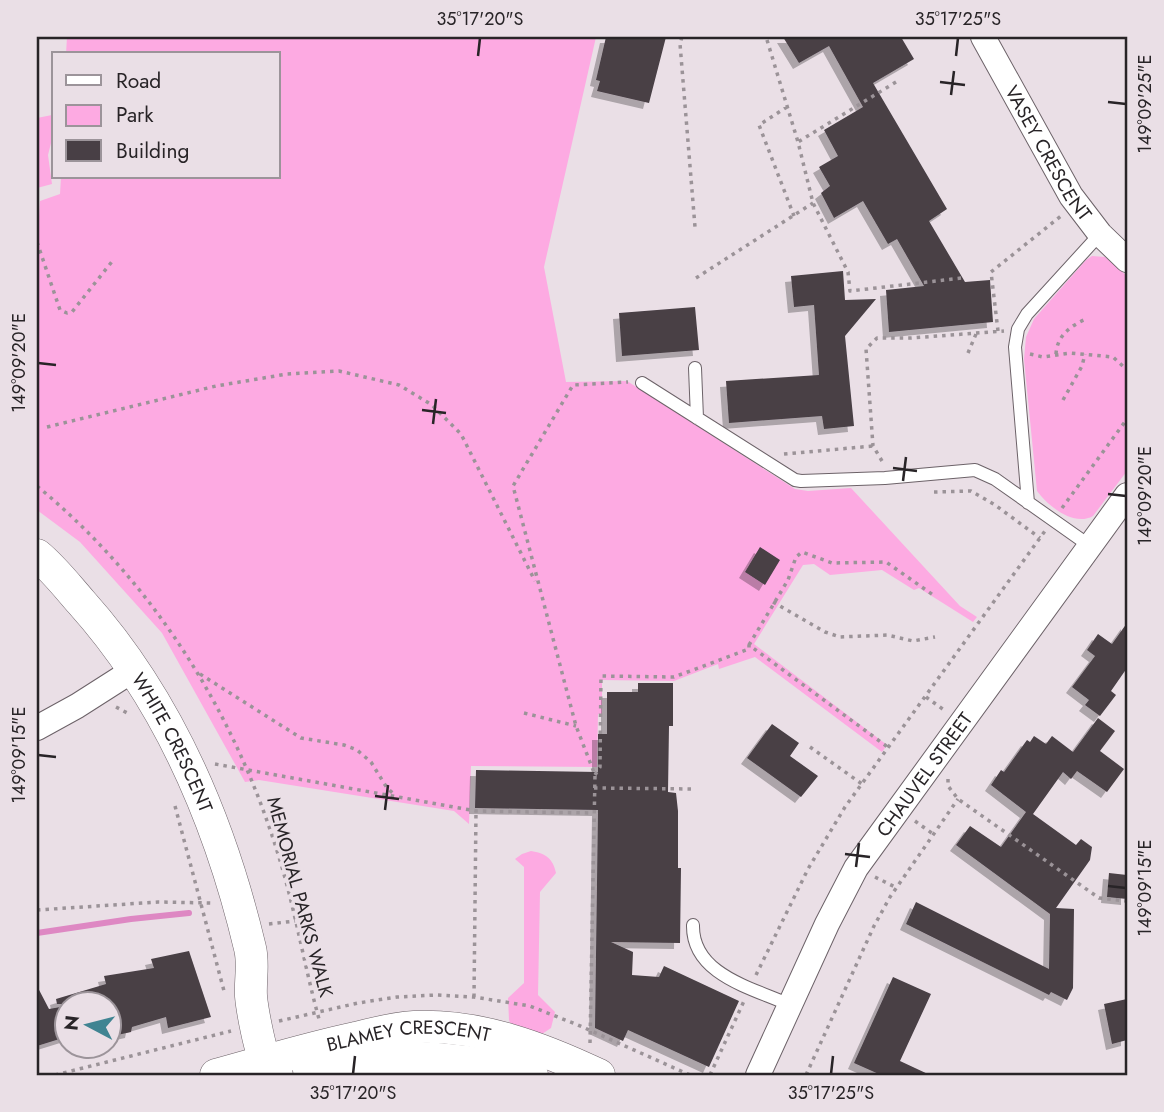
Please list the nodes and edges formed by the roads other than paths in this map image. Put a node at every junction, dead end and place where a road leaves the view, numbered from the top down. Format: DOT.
graph roads {
  1 [pos="983,37"];
  2 [pos="1100,234"];
  3 [pos="1127,260"];
  4 [pos="695,368"];
  5 [pos="642,383"];
  6 [pos="697,418"];
  7 [pos="1127,495"];
  8 [pos="1028,503"];
  9 [pos="1090,546"];
  10 [pos="37,555"];
  11 [pos="135,669"];
  12 [pos="37,728"];
  13 [pos="693,925"];
  14 [pos="790,1004"];
  15 [pos="408,1042"];
  16 [pos="529,1068"];
  17 [pos="278,1069"];
  18 [pos="216,1075"];
  19 [pos="599,1075"];
  20 [pos="758,1075"];
  1 -- 2 [label="street, VASEY CRESCENT"];
  2 -- 3 [label="street, VASEY CRESCENT"];
  2 -- 8 [label="lane"];
  4 -- 6 [label="lane"];
  5 -- 6 [label="lane"];
  6 -- 8 [label="lane"];
  7 -- 9 [label="street, CHAUVEL STREET"];
  8 -- 9 [label="lane"];
  9 -- 14 [label="street, CHAUVEL STREET"];
  10 -- 11 [label="street, WHITE CRESCENT"];
  11 -- 12 [label="street"];
  11 -- 17 [label="street, WHITE CRESCENT"];
  13 -- 14 [label="lane"];
  14 -- 20 [label="street, CHAUVEL STREET"];
  15 -- 16 [label="street, BLAMEY CRESCENT"];
  15 -- 16 [label="street, BLAMEY CRESCENT"];
  15 -- 17 [label="street, BLAMEY CRESCENT"];
  16 -- 19 [label="street, BLAMEY CRESCENT"];
  17 -- 18 [label="street, BLAMEY CRESCENT"];
}
